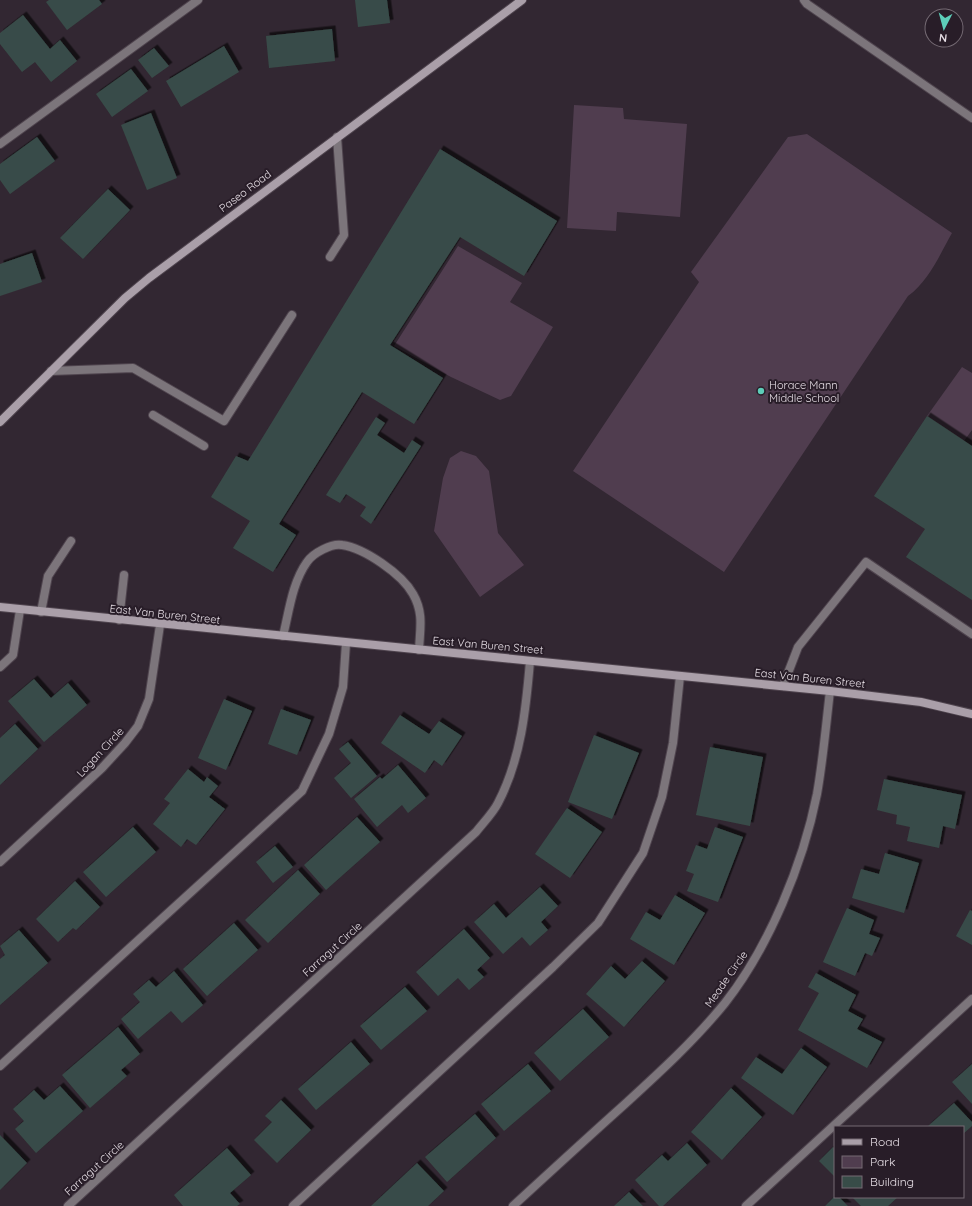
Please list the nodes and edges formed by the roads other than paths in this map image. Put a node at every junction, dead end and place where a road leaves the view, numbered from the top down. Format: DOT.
graph roads {
  1 [pos="198,0"];
  2 [pos="522,0"];
  3 [pos="804,0"];
  4 [pos="972,118"];
  5 [pos="337,137"];
  6 [pos="0,144"];
  7 [pos="330,257"];
  8 [pos="292,315"];
  9 [pos="52,371"];
  10 [pos="153,415"];
  11 [pos="0,422"];
  12 [pos="204,446"];
  13 [pos="71,541"];
  14 [pos="124,575"];
  15 [pos="0,607"];
  16 [pos="20,610"];
  17 [pos="41,612"];
  18 [pos="119,620"];
  19 [pos="160,625"];
  20 [pos="972,634"];
  21 [pos="283,636"];
  22 [pos="346,643"];
  23 [pos="419,650"];
  24 [pos="530,660"];
  25 [pos="0,667"];
  26 [pos="680,676"];
  27 [pos="783,686"];
  28 [pos="830,691"];
  29 [pos="972,714"];
  30 [pos="0,862"];
  31 [pos="972,999"];
  32 [pos="0,1066"];
  33 [pos="68,1206"];
  34 [pos="293,1206"];
  35 [pos="513,1206"];
  36 [pos="746,1206"];
  1 -- 6 [label="street"];
  2 -- 5 [label="street, Paseo Road"];
  3 -- 4 [label="street"];
  5 -- 7 [label="street"];
  5 -- 9 [label="street, Paseo Road"];
  8 -- 9 [label="street"];
  9 -- 11 [label="street, Paseo Road"];
  10 -- 12 [label="street"];
  13 -- 17 [label="street"];
  14 -- 18 [label="street"];
  15 -- 16 [label="street, East Van Buren Street"];
  16 -- 17 [label="street, East Van Buren Street"];
  16 -- 25 [label="street"];
  17 -- 18 [label="street, East Van Buren Street"];
  18 -- 19 [label="street, East Van Buren Street"];
  19 -- 21 [label="street, East Van Buren Street"];
  19 -- 30 [label="street, Logan Circle"];
  20 -- 27 [label="street"];
  21 -- 22 [label="street, East Van Buren Street"];
  21 -- 23 [label="street"];
  22 -- 23 [label="street, East Van Buren Street"];
  22 -- 32 [label="street"];
  23 -- 24 [label="street, East Van Buren Street"];
  24 -- 26 [label="street, East Van Buren Street"];
  24 -- 33 [label="street, Farragut Circle"];
  26 -- 27 [label="street, East Van Buren Street"];
  26 -- 34 [label="street"];
  27 -- 28 [label="street, East Van Buren Street"];
  28 -- 29 [label="street, East Van Buren Street"];
  28 -- 35 [label="street, Meade Circle"];
  31 -- 36 [label="street"];
}
